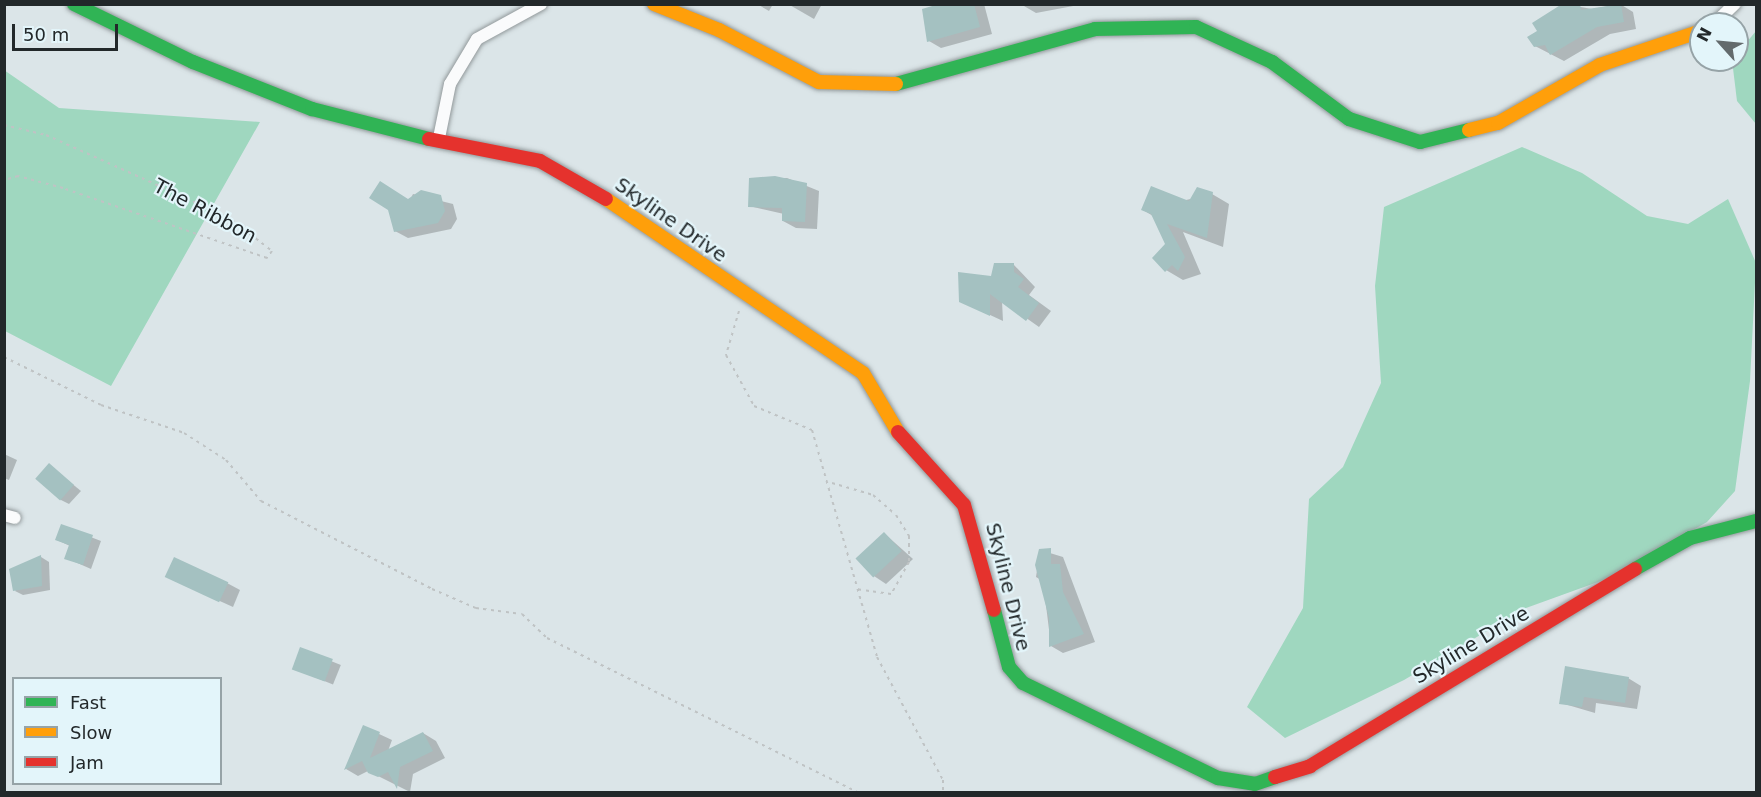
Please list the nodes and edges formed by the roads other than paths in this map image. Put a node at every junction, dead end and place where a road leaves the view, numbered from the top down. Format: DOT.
graph roads {
  1 [pos="75,4"];
  2 [pos="541,4"];
  3 [pos="654,4"];
  4 [pos="1689,35"];
  5 [pos="439,138"];
  6 [pos="1756,520"];
  1 -- 5 [label="street, Skyline Drive"];
  2 -- 5 [label="street"];
  3 -- 4 [label="street"];
  5 -- 6 [label="street, Skyline Drive"];
}
